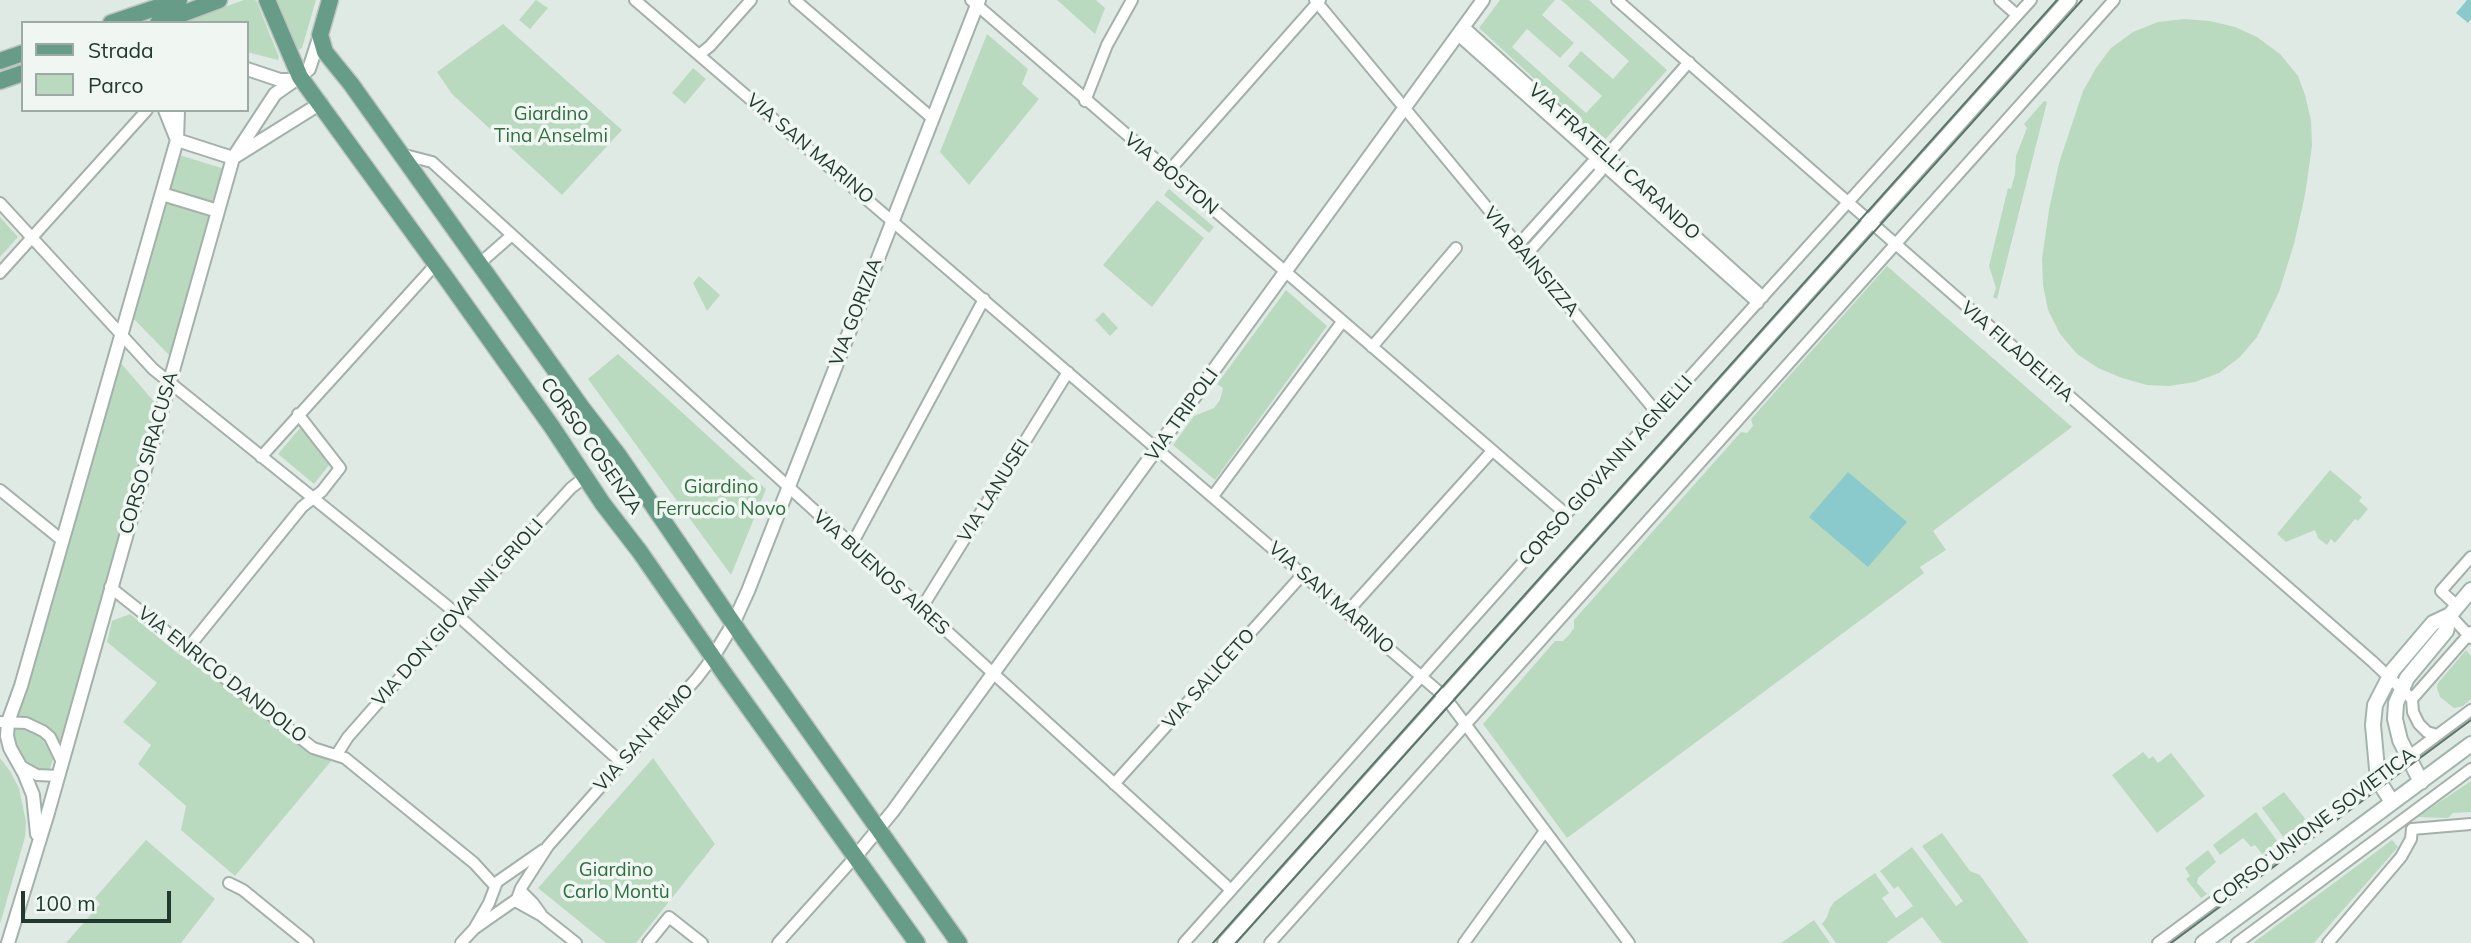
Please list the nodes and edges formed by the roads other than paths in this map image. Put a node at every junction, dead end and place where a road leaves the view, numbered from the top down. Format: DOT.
graph roads {
  1 [pos="219,0"];
  2 [pos="267,0"];
  3 [pos="330,0"];
  4 [pos="635,0"];
  5 [pos="751,0"];
  6 [pos="796,0"];
  7 [pos="1132,0"];
  8 [pos="1483,0"];
  9 [pos="2000,0"];
  10 [pos="2031,0"];
  11 [pos="2069,0"];
  12 [pos="2114,0"];
  13 [pos="1317,1"];
  14 [pos="976,2"];
  15 [pos="1622,2"];
  16 [pos="168,11"];
  17 [pos="2017,15"];
  18 [pos="120,21"];
  19 [pos="1461,31"];
  20 [pos="320,35"];
  21 [pos="21,54"];
  22 [pos="699,55"];
  23 [pos="0,61"];
  24 [pos="1689,62"];
  25 [pos="248,69"];
  26 [pos="21,74"];
  27 [pos="298,79"];
  28 [pos="0,81"];
  29 [pos="1085,101"];
  30 [pos="321,103"];
  31 [pos="1404,109"];
  32 [pos="146,112"];
  33 [pos="166,112"];
  34 [pos="178,112"];
  35 [pos="932,118"];
  36 [pos="177,139"];
  37 [pos="401,154"];
  38 [pos="233,158"];
  39 [pos="1603,159"];
  40 [pos="1168,172"];
  41 [pos="162,194"];
  42 [pos="1846,202"];
  43 [pos="0,203"];
  44 [pos="218,211"];
  45 [pos="892,219"];
  46 [pos="1869,223"];
  47 [pos="512,235"];
  48 [pos="31,237"];
  49 [pos="1518,245"];
  50 [pos="1895,245"];
  51 [pos="1457,248"];
  52 [pos="1526,255"];
  53 [pos="436,264"];
  54 [pos="480,264"];
  55 [pos="1286,272"];
  56 [pos="0,273"];
  57 [pos="984,299"];
  58 [pos="1760,300"];
  59 [pos="1342,321"];
  60 [pos="121,334"];
  61 [pos="1372,348"];
  62 [pos="1068,372"];
  63 [pos="169,383"];
  64 [pos="298,414"];
  65 [pos="1658,414"];
  66 [pos="1158,449"];
  67 [pos="1492,451"];
  68 [pos="261,457"];
  69 [pos="585,477"];
  70 [pos="787,487"];
  71 [pos="0,490"];
  72 [pos="1213,496"];
  73 [pos="313,498"];
  74 [pos="1566,514"];
  75 [pos="63,541"];
  76 [pos="851,546"];
  77 [pos="2471,557"];
  78 [pos="1304,573"];
  79 [pos="110,587"];
  80 [pos="2471,590"];
  81 [pos="920,609"];
  82 [pos="1348,611"];
  83 [pos="2454,611"];
  84 [pos="456,614"];
  85 [pos="733,624"];
  86 [pos="2470,635"];
  87 [pos="188,649"];
  88 [pos="713,657"];
  89 [pos="992,674"];
  90 [pos="1422,676"];
  91 [pos="2388,676"];
  92 [pos="2401,688"];
  93 [pos="1445,697"];
  94 [pos="2412,699"];
  95 [pos="2471,710"];
  96 [pos="4,722"];
  97 [pos="1466,724"];
  98 [pos="2437,735"];
  99 [pos="0,744"];
  100 [pos="2471,744"];
  101 [pos="337,754"];
  102 [pos="2408,758"];
  103 [pos="17,761"];
  104 [pos="62,762"];
  105 [pos="622,763"];
  106 [pos="2471,769"];
  107 [pos="58,776"];
  108 [pos="2378,780"];
  109 [pos="2421,782"];
  110 [pos="1114,784"];
  111 [pos="2432,798"];
  112 [pos="2392,802"];
  113 [pos="2404,819"];
  114 [pos="2471,824"];
  115 [pos="2412,829"];
  116 [pos="878,830"];
  117 [pos="1545,831"];
  118 [pos="37,845"];
  119 [pos="548,846"];
  120 [pos="856,856"];
  121 [pos="229,883"];
  122 [pos="499,883"];
  123 [pos="1231,890"];
  124 [pos="517,895"];
  125 [pos="474,929"];
  126 [pos="1276,941"];
  127 [pos="8,943"];
  128 [pos="308,943"];
  129 [pos="461,943"];
  130 [pos="576,943"];
  131 [pos="648,943"];
  132 [pos="702,943"];
  133 [pos="778,943"];
  134 [pos="918,943"];
  135 [pos="959,943"];
  136 [pos="1184,943"];
  137 [pos="1225,943"];
  138 [pos="1464,943"];
  139 [pos="1629,943"];
  140 [pos="2158,943"];
  141 [pos="2203,943"];
  142 [pos="2237,943"];
  143 [pos="2328,943"];
  1 -- 16 [label="main road"];
  2 -- 27 [label="main road, CORSO COSENZA"];
  3 -- 20 [label="main road"];
  4 -- 22 [label="street, VIA SAN MARINO"];
  5 -- 22 [label="street"];
  6 -- 35 [label="street"];
  7 -- 29 [label="street"];
  8 -- 19 [label="street, VIA TRIPOLI"];
  9 -- 17 [label="street"];
  10 -- 17 [label="street, CORSO GIOVANNI AGNELLI"];
  11 -- 46 [label="main road, CORSO GIOVANNI AGNELLI"];
  12 -- 50 [label="street"];
  13 -- 31 [label="street, VIA BAINSIZZA"];
  13 -- 40 [label="street"];
  14 -- 29 [label="street, VIA BOSTON"];
  14 -- 35 [label="street, VIA GORIZIA"];
  15 -- 24 [label="street, VIA FILADELFIA"];
  16 -- 18 [label="main road"];
  17 -- 42 [label="street, CORSO GIOVANNI AGNELLI"];
  19 -- 31 [label="street, VIA TRIPOLI"];
  19 -- 39 [label="street, VIA FRATELLI CARANDO"];
  20 -- 27 [label="street"];
  20 -- 37 [label="main road, CORSO COSENZA"];
  21 -- 23 [label="main road"];
  22 -- 45 [label="street, VIA SAN MARINO"];
  24 -- 39 [label="street"];
  24 -- 42 [label="street, VIA FILADELFIA"];
  25 -- 27 [label="street"];
  26 -- 28 [label="main road"];
  27 -- 30 [label="main road, CORSO COSENZA"];
  27 -- 38 [label="street, CORSO SIRACUSA"];
  29 -- 40 [label="street, VIA BOSTON"];
  30 -- 38 [label="street"];
  30 -- 53 [label="main road, CORSO COSENZA"];
  31 -- 49 [label="street, VIA BAINSIZZA"];
  31 -- 55 [label="street, VIA TRIPOLI"];
  32 -- 48 [label="street"];
  33 -- 36 [label="street"];
  34 -- 36 [label="street, CORSO SIRACUSA"];
  35 -- 45 [label="street, VIA GORIZIA"];
  36 -- 38 [label="street"];
  36 -- 41 [label="street, CORSO SIRACUSA"];
  37 -- 47 [label="street, VIA BUENOS AIRES"];
  37 -- 54 [label="main road, CORSO COSENZA"];
  38 -- 44 [label="street, CORSO SIRACUSA"];
  39 -- 49 [label="street"];
  39 -- 52 [label="street"];
  39 -- 58 [label="street, VIA FRATELLI CARANDO"];
  40 -- 55 [label="street, VIA BOSTON"];
  41 -- 44 [label="street"];
  41 -- 60 [label="street, CORSO SIRACUSA"];
  42 -- 46 [label="street, VIA FILADELFIA"];
  42 -- 58 [label="street, CORSO GIOVANNI AGNELLI"];
  43 -- 48 [label="street"];
  44 -- 63 [label="street, CORSO SIRACUSA"];
  45 -- 57 [label="street, VIA SAN MARINO"];
  45 -- 70 [label="street, VIA GORIZIA"];
  46 -- 50 [label="street, VIA FILADELFIA"];
  46 -- 93 [label="main road, CORSO GIOVANNI AGNELLI"];
  47 -- 54 [label="street"];
  47 -- 70 [label="street, VIA BUENOS AIRES"];
  48 -- 56 [label="street"];
  48 -- 60 [label="street"];
  49 -- 52 [label="street, VIA BAINSIZZA"];
  50 -- 91 [label="street, VIA FILADELFIA"];
  50 -- 97 [label="street"];
  51 -- 61 [label="street"];
  52 -- 65 [label="street, VIA BAINSIZZA"];
  53 -- 64 [label="street"];
  53 -- 69 [label="main road, CORSO COSENZA"];
  54 -- 85 [label="main road, CORSO COSENZA"];
  55 -- 59 [label="street, VIA BOSTON"];
  55 -- 66 [label="street, VIA TRIPOLI"];
  57 -- 62 [label="street, VIA SAN MARINO"];
  57 -- 76 [label="street"];
  58 -- 65 [label="street, CORSO GIOVANNI AGNELLI"];
  59 -- 61 [label="street, VIA BOSTON"];
  59 -- 72 [label="street"];
  60 -- 63 [label="street"];
  60 -- 75 [label="street, CORSO SIRACUSA"];
  61 -- 67 [label="street, VIA BOSTON"];
  62 -- 66 [label="street, VIA SAN MARINO"];
  62 -- 81 [label="street, VIA LANUSEI"];
  63 -- 68 [label="street"];
  63 -- 79 [label="street, CORSO SIRACUSA"];
  64 -- 68 [label="street"];
  64 -- 73 [label="street"];
  65 -- 74 [label="street, CORSO GIOVANNI AGNELLI"];
  66 -- 72 [label="street, VIA SAN MARINO"];
  66 -- 89 [label="street, VIA TRIPOLI"];
  67 -- 74 [label="street, VIA BOSTON"];
  67 -- 82 [label="street"];
  68 -- 73 [label="street"];
  69 -- 84 [label="street, VIA DON GIOVANNI GRIOLI"];
  69 -- 88 [label="main road, CORSO COSENZA"];
  70 -- 76 [label="street, VIA BUENOS AIRES"];
  70 -- 85 [label="street, VIA GORIZIA"];
  71 -- 75 [label="street"];
  72 -- 78 [label="street, VIA SAN MARINO"];
  73 -- 84 [label="street"];
  73 -- 87 [label="street"];
  74 -- 90 [label="street, CORSO GIOVANNI AGNELLI"];
  75 -- 96 [label="street, CORSO SIRACUSA"];
  76 -- 81 [label="street, VIA BUENOS AIRES"];
  77 -- 83 [label="street"];
  78 -- 82 [label="street, VIA SAN MARINO"];
  78 -- 110 [label="street, VIA SALICETO"];
  79 -- 87 [label="street, VIA ENRICO DANDOLO"];
  79 -- 104 [label="street, CORSO SIRACUSA"];
  80 -- 83 [label="main road"];
  81 -- 89 [label="street, VIA BUENOS AIRES"];
  82 -- 90 [label="street, VIA SAN MARINO"];
  83 -- 86 [label="street"];
  83 -- 91 [label="main road"];
  83 -- 92 [label="main road"];
  84 -- 101 [label="street, VIA DON GIOVANNI GRIOLI"];
  84 -- 105 [label="street"];
  85 -- 88 [label="street, VIA SAN REMO"];
  85 -- 116 [label="main road, CORSO COSENZA"];
  86 -- 94 [label="street"];
  87 -- 101 [label="street, VIA ENRICO DANDOLO"];
  88 -- 105 [label="street, VIA SAN REMO"];
  88 -- 120 [label="main road, CORSO COSENZA"];
  89 -- 110 [label="street, VIA BUENOS AIRES"];
  89 -- 116 [label="street, VIA TRIPOLI"];
  90 -- 93 [label="street, VIA SAN MARINO"];
  90 -- 123 [label="street, CORSO GIOVANNI AGNELLI"];
  91 -- 92 [label="street, VIA FILADELFIA"];
  91 -- 108 [label="main road"];
  92 -- 94 [label="street, VIA FILADELFIA"];
  92 -- 102 [label="main road"];
  93 -- 97 [label="street, VIA SAN MARINO"];
  93 -- 137 [label="main road, CORSO GIOVANNI AGNELLI"];
  94 -- 98 [label="street"];
  95 -- 98 [label="street, CORSO UNIONE SOVIETICA"];
  96 -- 103 [label="street, CORSO SIRACUSA"];
  96 -- 104 [label="street"];
  97 -- 117 [label="street, VIA SAN MARINO"];
  97 -- 126 [label="street"];
  98 -- 102 [label="street, CORSO UNIONE SOVIETICA"];
  99 -- 103 [label="street"];
  100 -- 109 [label="main road, CORSO UNIONE SOVIETICA"];
  101 -- 122 [label="street, VIA ENRICO DANDOLO"];
  102 -- 108 [label="street, CORSO UNIONE SOVIETICA"];
  102 -- 109 [label="main road"];
  103 -- 107 [label="street"];
  103 -- 118 [label="street, CORSO SIRACUSA"];
  104 -- 107 [label="street, CORSO SIRACUSA"];
  105 -- 119 [label="street, VIA SAN REMO"];
  106 -- 111 [label="street"];
  107 -- 118 [label="street, CORSO SIRACUSA"];
  108 -- 112 [label="main road"];
  108 -- 140 [label="street, CORSO UNIONE SOVIETICA"];
  109 -- 111 [label="street"];
  109 -- 112 [label="main road, CORSO UNIONE SOVIETICA"];
  110 -- 123 [label="street, VIA BUENOS AIRES"];
  111 -- 113 [label="street"];
  112 -- 113 [label="street"];
  112 -- 141 [label="main road, CORSO UNIONE SOVIETICA"];
  113 -- 115 [label="street"];
  113 -- 142 [label="street"];
  114 -- 115 [label="street"];
  115 -- 143 [label="street"];
  116 -- 120 [label="street, VIA TRIPOLI"];
  116 -- 135 [label="main road, CORSO COSENZA"];
  117 -- 138 [label="street"];
  117 -- 139 [label="street, VIA SAN MARINO"];
  118 -- 127 [label="street, CORSO SIRACUSA"];
  119 -- 122 [label="street, VIA SAN REMO"];
  119 -- 124 [label="street, VIA SAN REMO"];
  120 -- 133 [label="street"];
  120 -- 134 [label="main road, CORSO COSENZA"];
  121 -- 128 [label="street"];
  122 -- 124 [label="street"];
  122 -- 124 [label="street"];
  122 -- 125 [label="street, VIA SAN REMO"];
  123 -- 136 [label="street, CORSO GIOVANNI AGNELLI"];
  124 -- 125 [label="street, VIA SAN REMO"];
  124 -- 130 [label="street"];
  125 -- 129 [label="street, VIA SAN REMO"];
  131 -- 132 [label="street"];
}
